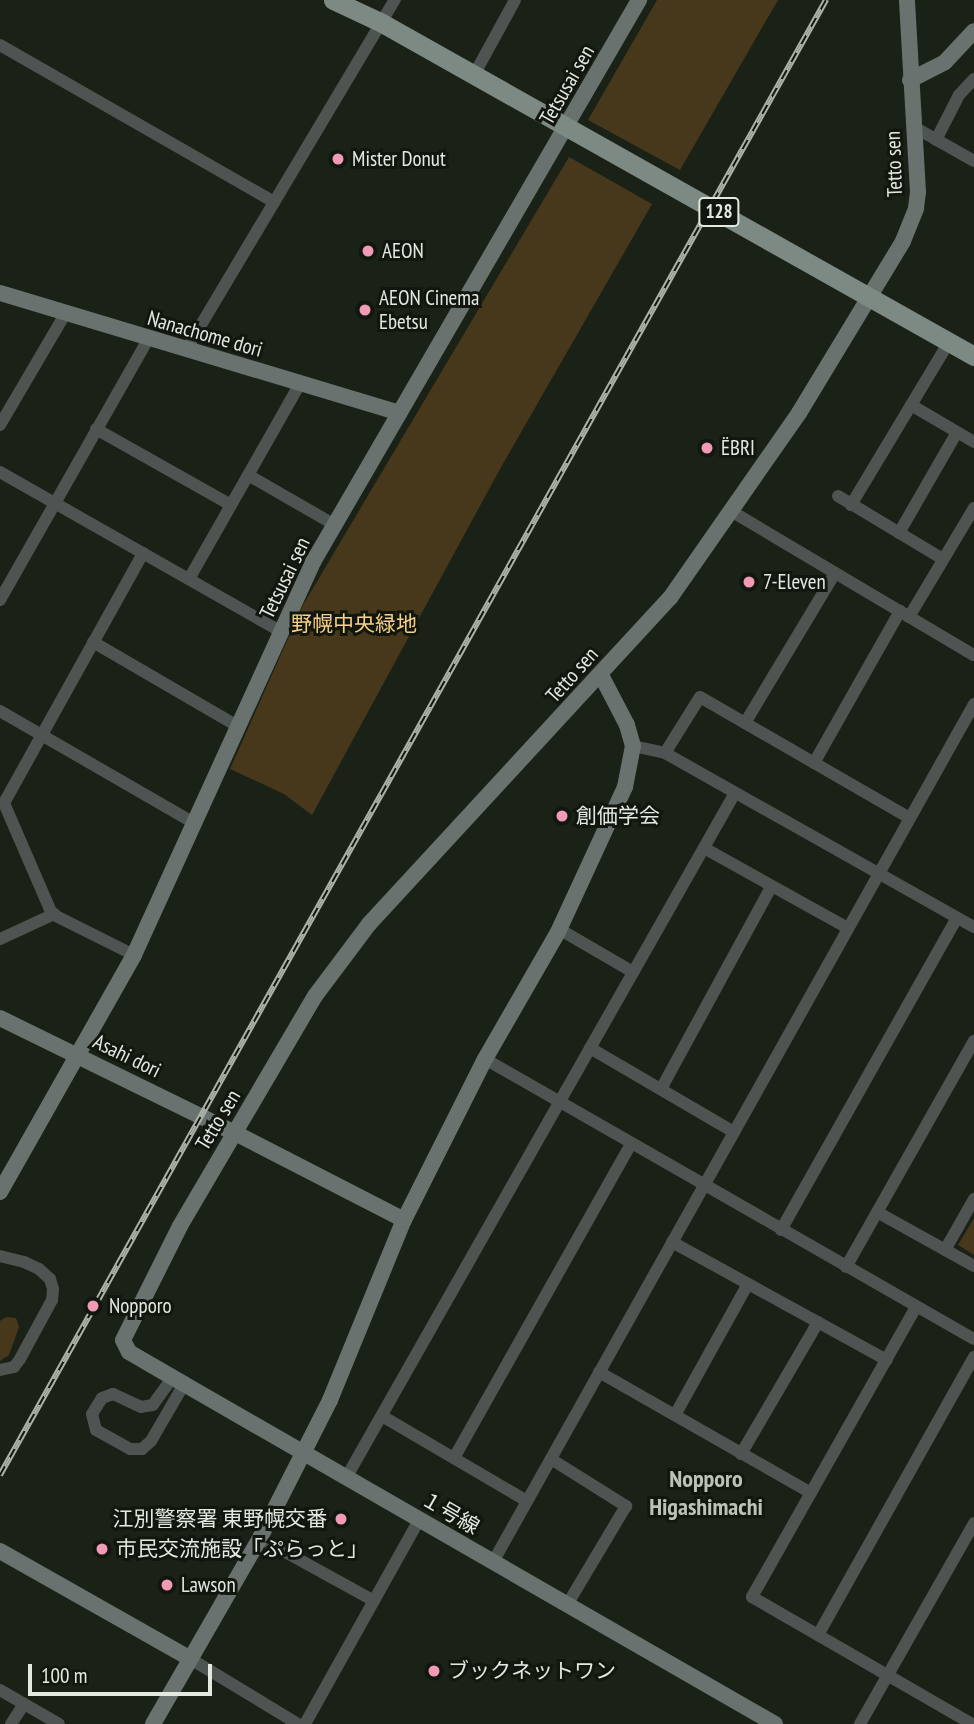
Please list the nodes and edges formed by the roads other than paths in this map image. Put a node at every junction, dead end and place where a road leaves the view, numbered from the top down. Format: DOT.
graph roads {
  1 [pos="333,0"];
  2 [pos="395,0"];
  3 [pos="515,0"];
  4 [pos="639,0"];
  5 [pos="907,0"];
  6 [pos="382,23"];
  7 [pos="974,31"];
  8 [pos="0,45"];
  9 [pos="474,75"];
  10 [pos="974,79"];
  11 [pos="910,80"];
  12 [pos="567,127"];
  13 [pos="914,127"];
  14 [pos="936,140"];
  15 [pos="974,161"];
  16 [pos="274,202"];
  17 [pos="0,293"];
  18 [pos="870,298"];
  19 [pos="65,314"];
  20 [pos="148,339"];
  21 [pos="949,342"];
  22 [pos="186,350"];
  23 [pos="974,356"];
  24 [pos="300,384"];
  25 [pos="911,405"];
  26 [pos="399,413"];
  27 [pos="0,425"];
  28 [pos="96,429"];
  29 [pos="957,432"];
  30 [pos="974,442"];
  31 [pos="0,472"];
  32 [pos="248,475"];
  33 [pos="838,496"];
  34 [pos="54,503"];
  35 [pos="231,505"];
  36 [pos="851,505"];
  37 [pos="974,508"];
  38 [pos="731,512"];
  39 [pos="335,525"];
  40 [pos="899,533"];
  41 [pos="144,553"];
  42 [pos="943,559"];
  43 [pos="835,573"];
  44 [pos="189,579"];
  45 [pos="0,600"];
  46 [pos="905,614"];
  47 [pos="282,632"];
  48 [pos="93,642"];
  49 [pos="974,655"];
  50 [pos="601,675"];
  51 [pos="974,704"];
  52 [pos="0,711"];
  53 [pos="745,723"];
  54 [pos="239,727"];
  55 [pos="961,727"];
  56 [pos="974,734"];
  57 [pos="41,735"];
  58 [pos="633,746"];
  59 [pos="665,753"];
  60 [pos="814,764"];
  61 [pos="735,793"];
  62 [pos="910,818"];
  63 [pos="196,824"];
  64 [pos="704,848"];
  65 [pos="879,873"];
  66 [pos="771,887"];
  67 [pos="54,914"];
  68 [pos="956,919"];
  69 [pos="974,927"];
  70 [pos="848,928"];
  71 [pos="559,929"];
  72 [pos="0,939"];
  73 [pos="134,955"];
  74 [pos="634,972"];
  75 [pos="0,1018"];
  76 [pos="974,1041"];
  77 [pos="590,1048"];
  78 [pos="78,1055"];
  79 [pos="485,1059"];
  80 [pos="661,1090"];
  81 [pos="560,1102"];
  82 [pos="734,1132"];
  83 [pos="235,1133"];
  84 [pos="631,1144"];
  85 [pos="6,1168"];
  86 [pos="703,1185"];
  87 [pos="0,1192"];
  88 [pos="974,1199"];
  89 [pos="877,1212"];
  90 [pos="404,1220"];
  91 [pos="781,1230"];
  92 [pos="672,1242"];
  93 [pos="945,1250"];
  94 [pos="0,1256"];
  95 [pos="974,1266"];
  96 [pos="846,1267"];
  97 [pos="748,1284"];
  98 [pos="916,1307"];
  99 [pos="818,1322"];
  100 [pos="126,1328"];
  101 [pos="974,1339"];
  102 [pos="974,1357"];
  103 [pos="887,1360"];
  104 [pos="0,1370"];
  105 [pos="599,1372"];
  106 [pos="178,1381"];
  107 [pos="675,1415"];
  108 [pos="382,1416"];
  109 [pos="303,1453"];
  110 [pos="741,1454"];
  111 [pos="454,1458"];
  112 [pos="551,1459"];
  113 [pos="346,1478"];
  114 [pos="811,1493"];
  115 [pos="527,1501"];
  116 [pos="419,1520"];
  117 [pos="974,1523"];
  118 [pos="260,1538"];
  119 [pos="0,1550"];
  120 [pos="493,1562"];
  121 [pos="374,1601"];
  122 [pos="567,1605"];
  123 [pos="818,1635"];
  124 [pos="189,1658"];
  125 [pos="888,1675"];
  126 [pos="0,1690"];
  127 [pos="24,1704"];
  128 [pos="971,1719"];
  129 [pos="11,1724"];
  130 [pos="59,1724"];
  131 [pos="153,1724"];
  132 [pos="298,1724"];
  133 [pos="305,1724"];
  134 [pos="775,1724"];
  135 [pos="860,1724"];
  1 -- 6 [label="main road, 128"];
  2 -- 6 [label="street"];
  3 -- 9 [label="street"];
  4 -- 12 [label="street, Tetsusai sen"];
  5 -- 11 [label="street, Tetto sen"];
  6 -- 9 [label="main road, 128"];
  6 -- 16 [label="street"];
  7 -- 11 [label="street"];
  8 -- 16 [label="street"];
  9 -- 12 [label="main road, 128"];
  10 -- 14 [label="street"];
  11 -- 13 [label="street, Tetto sen"];
  12 -- 18 [label="main road, 128"];
  12 -- 26 [label="street, Tetsusai sen"];
  13 -- 14 [label="street"];
  13 -- 18 [label="street, Tetto sen"];
  14 -- 15 [label="street"];
  16 -- 22 [label="street"];
  17 -- 19 [label="street, Nanachome dori"];
  18 -- 21 [label="main road, 128"];
  18 -- 38 [label="street, Tetto sen"];
  19 -- 20 [label="street, Nanachome dori"];
  19 -- 27 [label="street"];
  20 -- 22 [label="street, Nanachome dori"];
  20 -- 28 [label="street"];
  21 -- 23 [label="main road, 128"];
  21 -- 25 [label="street"];
  22 -- 24 [label="street, Nanachome dori"];
  24 -- 26 [label="street, Nanachome dori"];
  24 -- 32 [label="street"];
  25 -- 29 [label="street"];
  25 -- 36 [label="street"];
  26 -- 39 [label="street, Tetsusai sen"];
  28 -- 34 [label="street"];
  28 -- 35 [label="street"];
  29 -- 30 [label="street"];
  29 -- 40 [label="street"];
  31 -- 34 [label="street"];
  32 -- 35 [label="street"];
  32 -- 39 [label="street"];
  33 -- 36 [label="street"];
  34 -- 41 [label="street"];
  34 -- 45 [label="street"];
  35 -- 44 [label="street"];
  36 -- 40 [label="street"];
  37 -- 42 [label="street"];
  38 -- 43 [label="street"];
  38 -- 50 [label="street, Tetto sen"];
  39 -- 47 [label="street, Tetsusai sen"];
  40 -- 42 [label="street"];
  41 -- 44 [label="street"];
  41 -- 48 [label="street"];
  42 -- 46 [label="street"];
  43 -- 46 [label="street"];
  43 -- 53 [label="street"];
  44 -- 47 [label="street"];
  46 -- 49 [label="street"];
  46 -- 60 [label="street"];
  47 -- 54 [label="street, Tetsusai sen"];
  48 -- 54 [label="street"];
  48 -- 57 [label="street"];
  50 -- 58 [label="street"];
  50 -- 83 [label="street, Tetto sen"];
  51 -- 55 [label="street"];
  52 -- 57 [label="street"];
  53 -- 59 [label="street"];
  53 -- 60 [label="street"];
  54 -- 63 [label="street, Tetsusai sen"];
  55 -- 56 [label="street"];
  55 -- 62 [label="street"];
  57 -- 63 [label="street"];
  57 -- 67 [label="street"];
  58 -- 59 [label="street"];
  58 -- 71 [label="street"];
  59 -- 61 [label="street"];
  60 -- 62 [label="street"];
  61 -- 64 [label="street"];
  61 -- 65 [label="street"];
  62 -- 65 [label="street"];
  63 -- 73 [label="street, Tetsusai sen"];
  64 -- 66 [label="street"];
  64 -- 74 [label="street"];
  65 -- 68 [label="street"];
  65 -- 70 [label="street"];
  66 -- 70 [label="street"];
  66 -- 80 [label="street"];
  67 -- 72 [label="street"];
  67 -- 73 [label="street"];
  68 -- 69 [label="street"];
  68 -- 91 [label="street"];
  70 -- 82 [label="street"];
  71 -- 74 [label="street"];
  71 -- 79 [label="street"];
  73 -- 78 [label="street, Tetsusai sen"];
  74 -- 77 [label="street"];
  75 -- 78 [label="street, Asahi dori"];
  76 -- 89 [label="street"];
  77 -- 80 [label="street"];
  77 -- 81 [label="street"];
  78 -- 83 [label="street, Asahi dori"];
  78 -- 85 [label="street, Tetsusai sen"];
  79 -- 81 [label="street"];
  79 -- 90 [label="street"];
  80 -- 82 [label="street"];
  81 -- 84 [label="street"];
  81 -- 108 [label="street"];
  82 -- 86 [label="street"];
  83 -- 90 [label="street, Asahi dori"];
  83 -- 100 [label="street, Tetto sen"];
  84 -- 86 [label="street"];
  84 -- 111 [label="street"];
  85 -- 87 [label="street, Tetsusai sen"];
  86 -- 91 [label="street"];
  86 -- 92 [label="street"];
  88 -- 93 [label="street"];
  89 -- 93 [label="street"];
  89 -- 96 [label="street"];
  90 -- 109 [label="street"];
  91 -- 96 [label="street"];
  92 -- 97 [label="street"];
  92 -- 105 [label="street"];
  93 -- 95 [label="street"];
  94 -- 104 [label="street"];
  96 -- 98 [label="street"];
  97 -- 99 [label="street"];
  97 -- 107 [label="street"];
  98 -- 101 [label="street"];
  98 -- 103 [label="street"];
  99 -- 103 [label="street"];
  99 -- 110 [label="street"];
  100 -- 106 [label="street, １号線"];
  102 -- 123 [label="street"];
  103 -- 114 [label="street"];
  105 -- 107 [label="street"];
  105 -- 112 [label="street"];
  106 -- 106 [label="street"];
  106 -- 109 [label="street, １号線"];
  107 -- 110 [label="street"];
  108 -- 111 [label="street"];
  108 -- 113 [label="street"];
  109 -- 113 [label="street, １号線"];
  109 -- 118 [label="street"];
  110 -- 114 [label="street"];
  111 -- 115 [label="street"];
  112 -- 115 [label="street"];
  112 -- 122 [label="street"];
  113 -- 116 [label="street, １号線"];
  114 -- 123 [label="street"];
  115 -- 120 [label="street"];
  116 -- 120 [label="street, １号線"];
  116 -- 121 [label="street"];
  117 -- 125 [label="street"];
  118 -- 121 [label="street"];
  118 -- 124 [label="street"];
  119 -- 124 [label="street"];
  120 -- 122 [label="street, １号線"];
  121 -- 133 [label="street"];
  122 -- 134 [label="street, １号線"];
  123 -- 125 [label="street"];
  124 -- 131 [label="street"];
  124 -- 132 [label="street"];
  125 -- 128 [label="street"];
  125 -- 135 [label="street"];
  126 -- 127 [label="street"];
  127 -- 129 [label="street"];
  127 -- 130 [label="street"];
}
